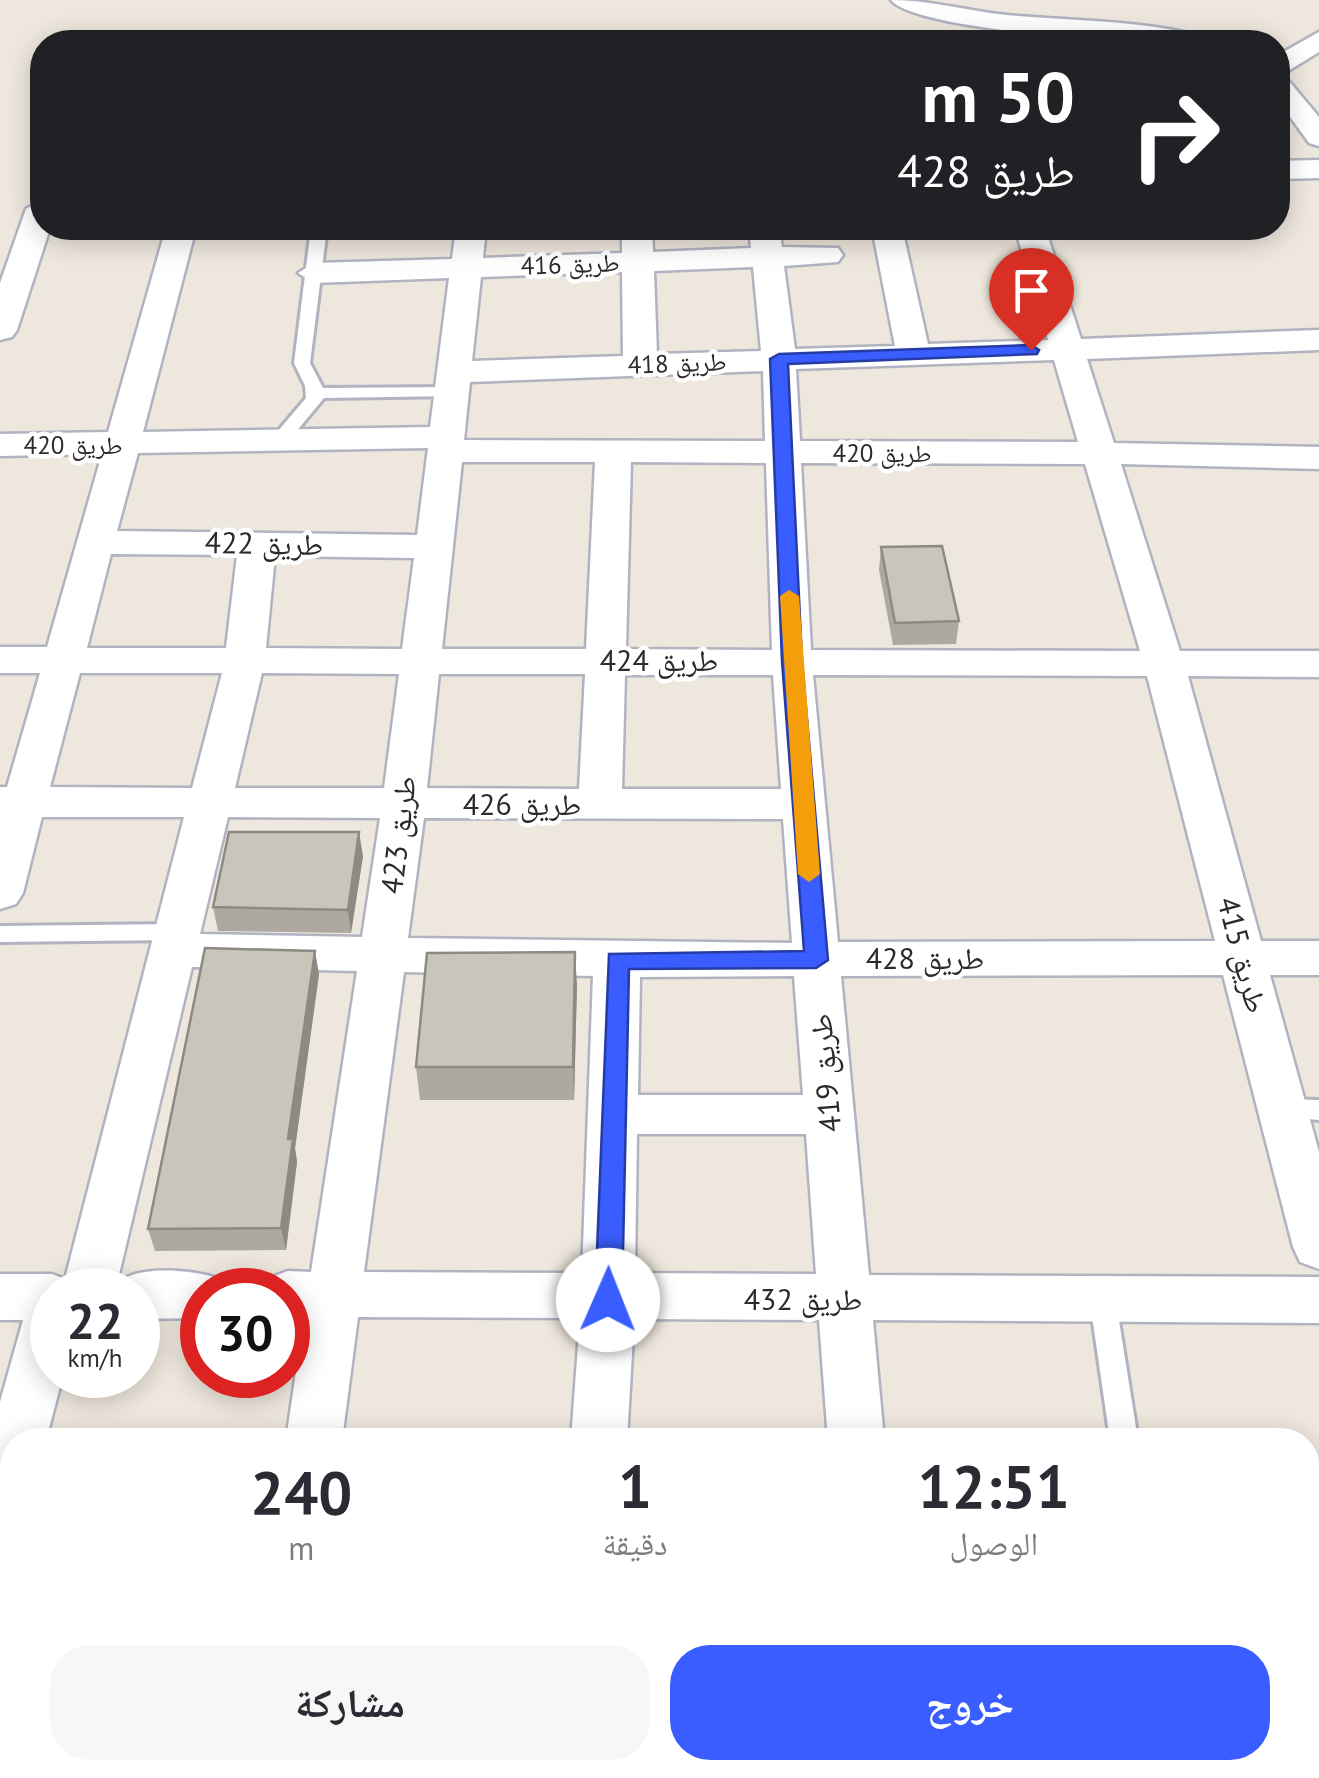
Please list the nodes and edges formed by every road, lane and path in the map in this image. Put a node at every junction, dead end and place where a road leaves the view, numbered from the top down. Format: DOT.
graph roads {
  1 [pos="904,0"];
  2 [pos="1099,0"];
  3 [pos="1108,26"];
  4 [pos="1129,30"];
  5 [pos="1319,40"];
  6 [pos="1290,59"];
  7 [pos="1290,97"];
  8 [pos="1318,134"];
  9 [pos="1319,169"];
  10 [pos="1290,170"];
  11 [pos="30,218"];
  12 [pos="178,240"];
  13 [pos="318,240"];
  14 [pos="638,240"];
  15 [pos="889,240"];
  16 [pos="1034,240"];
  17 [pos="766,243"];
  18 [pos="469,247"];
  19 [pos="828,255"];
  20 [pos="637,262"];
  21 [pos="314,273"];
  22 [pos="0,330"];
  23 [pos="1319,340"];
  24 [pos="1070,349"];
  25 [pos="913,354"];
  26 [pos="779,359"];
  27 [pos="640,365"];
  28 [pos="452,382"];
  29 [pos="315,393"];
  30 [pos="279,441"];
  31 [pos="446,444"];
  32 [pos="126,445"];
  33 [pos="0,446"];
  34 [pos="613,452"];
  35 [pos="1101,453"];
  36 [pos="784,454"];
  37 [pos="1319,458"];
  38 [pos="95,542"];
  39 [pos="257,544"];
  40 [pos="434,547"];
  41 [pos="0,660"];
  42 [pos="63,660"];
  43 [pos="245,660"];
  44 [pos="604,661"];
  45 [pos="792,661"];
  46 [pos="1164,663"];
  47 [pos="418,664"];
  48 [pos="1319,664"];
  49 [pos="12,802"];
  50 [pos="209,803"];
  51 [pos="404,804"];
  52 [pos="803,804"];
  53 [pos="600,806"];
  54 [pos="0,893"];
  55 [pos="0,934"];
  56 [pos="173,941"];
  57 [pos="383,955"];
  58 [pos="1242,958"];
  59 [pos="1319,958"];
  60 [pos="617,960"];
  61 [pos="816,960"];
  62 [pos="1301,1109"];
  63 [pos="830,1114"];
  64 [pos="613,1115"];
  65 [pos="1319,1246"];
  66 [pos="94,1268"];
  67 [pos="312,1294"];
  68 [pos="0,1297"];
  69 [pos="30,1297"];
  70 [pos="608,1300"];
  71 [pos="844,1300"];
  72 [pos="1319,1300"];
  73 [pos="1103,1302"];
  74 [pos="30,1395"];
  75 [pos="21,1428"];
  76 [pos="314,1428"];
  77 [pos="600,1428"];
  78 [pos="855,1428"];
  79 [pos="1122,1428"];
  1 -- 3 [label="street"];
  2 -- 3 [label="street"];
  3 -- 4 [label="street"];
  5 -- 6 [label="street"];
  7 -- 8 [label="street"];
  9 -- 10 [label="street"];
  11 -- 22 [label="street"];
  12 -- 32 [label="street"];
  13 -- 21 [label="lane"];
  14 -- 20 [label="street"];
  15 -- 25 [label="street"];
  16 -- 24 [label="street, طريق 415"];
  17 -- 19 [label="street, طريق 416"];
  17 -- 20 [label="street, طريق 416"];
  17 -- 26 [label="street, طريق 419"];
  18 -- 20 [label="street, طريق 416"];
  18 -- 21 [label="street, طريق 416"];
  18 -- 28 [label="street, طريق 423"];
  20 -- 27 [label="street"];
  21 -- 29 [label="lane"];
  23 -- 24 [label="street, طريق 418"];
  24 -- 25 [label="street, طريق 418"];
  24 -- 35 [label="street, طريق 415"];
  25 -- 26 [label="street, طريق 418"];
  26 -- 27 [label="street, طريق 418"];
  26 -- 36 [label="street, طريق 419"];
  27 -- 28 [label="street, طريق 418"];
  28 -- 29 [label="lane"];
  28 -- 31 [label="street, طريق 423"];
  29 -- 30 [label="lane"];
  30 -- 31 [label="street, طريق 420"];
  30 -- 32 [label="street, طريق 420"];
  31 -- 34 [label="street, طريق 420"];
  31 -- 40 [label="street, طريق 423"];
  32 -- 33 [label="street, طريق 420"];
  32 -- 38 [label="street"];
  34 -- 36 [label="street, طريق 420"];
  34 -- 44 [label="street"];
  35 -- 36 [label="street, طريق 420"];
  35 -- 37 [label="street, طريق 420"];
  35 -- 46 [label="street, طريق 415"];
  36 -- 45 [label="street, طريق 419"];
  38 -- 39 [label="street, طريق 422"];
  38 -- 42 [label="street"];
  39 -- 40 [label="street, طريق 422"];
  39 -- 43 [label="street"];
  40 -- 47 [label="street, طريق 423"];
  41 -- 42 [label="street, طريق 424"];
  42 -- 43 [label="street, طريق 424"];
  42 -- 49 [label="street"];
  43 -- 47 [label="street, طريق 424"];
  43 -- 50 [label="street"];
  44 -- 45 [label="street, طريق 424"];
  44 -- 47 [label="street, طريق 424"];
  44 -- 53 [label="street"];
  45 -- 46 [label="street, طريق 424"];
  45 -- 52 [label="street, طريق 419"];
  46 -- 48 [label="street, طريق 424"];
  46 -- 58 [label="street, طريق 415"];
  47 -- 51 [label="street, طريق 423"];
  49 -- 50 [label="street, طريق 426"];
  49 -- 54 [label="street"];
  50 -- 51 [label="street, طريق 426"];
  50 -- 56 [label="street"];
  51 -- 53 [label="street, طريق 426"];
  51 -- 57 [label="street, طريق 423"];
  52 -- 53 [label="street, طريق 426"];
  52 -- 61 [label="street, طريق 419"];
  55 -- 56 [label="lane"];
  56 -- 57 [label="street, طريق 428"];
  56 -- 66 [label="street"];
  57 -- 60 [label="street, طريق 428"];
  57 -- 67 [label="street, طريق 423"];
  58 -- 59 [label="street, طريق 428"];
  58 -- 61 [label="street, طريق 428"];
  58 -- 62 [label="street, طريق 415"];
  60 -- 61 [label="street, طريق 428"];
  60 -- 64 [label="street"];
  61 -- 63 [label="street, طريق 419"];
  62 -- 65 [label="street, طريق 415"];
  63 -- 64 [label="street"];
  63 -- 71 [label="street, طريق 419"];
  64 -- 70 [label="street"];
  67 -- 70 [label="street, طريق 432"];
  67 -- 76 [label="street, طريق 423"];
  68 -- 69 [label="street"];
  70 -- 71 [label="street, طريق 432"];
  70 -- 77 [label="street"];
  71 -- 73 [label="street, طريق 432"];
  71 -- 78 [label="street, طريق 419"];
  72 -- 73 [label="street, طريق 432"];
  73 -- 79 [label="lane"];
  74 -- 75 [label="street"];
}
